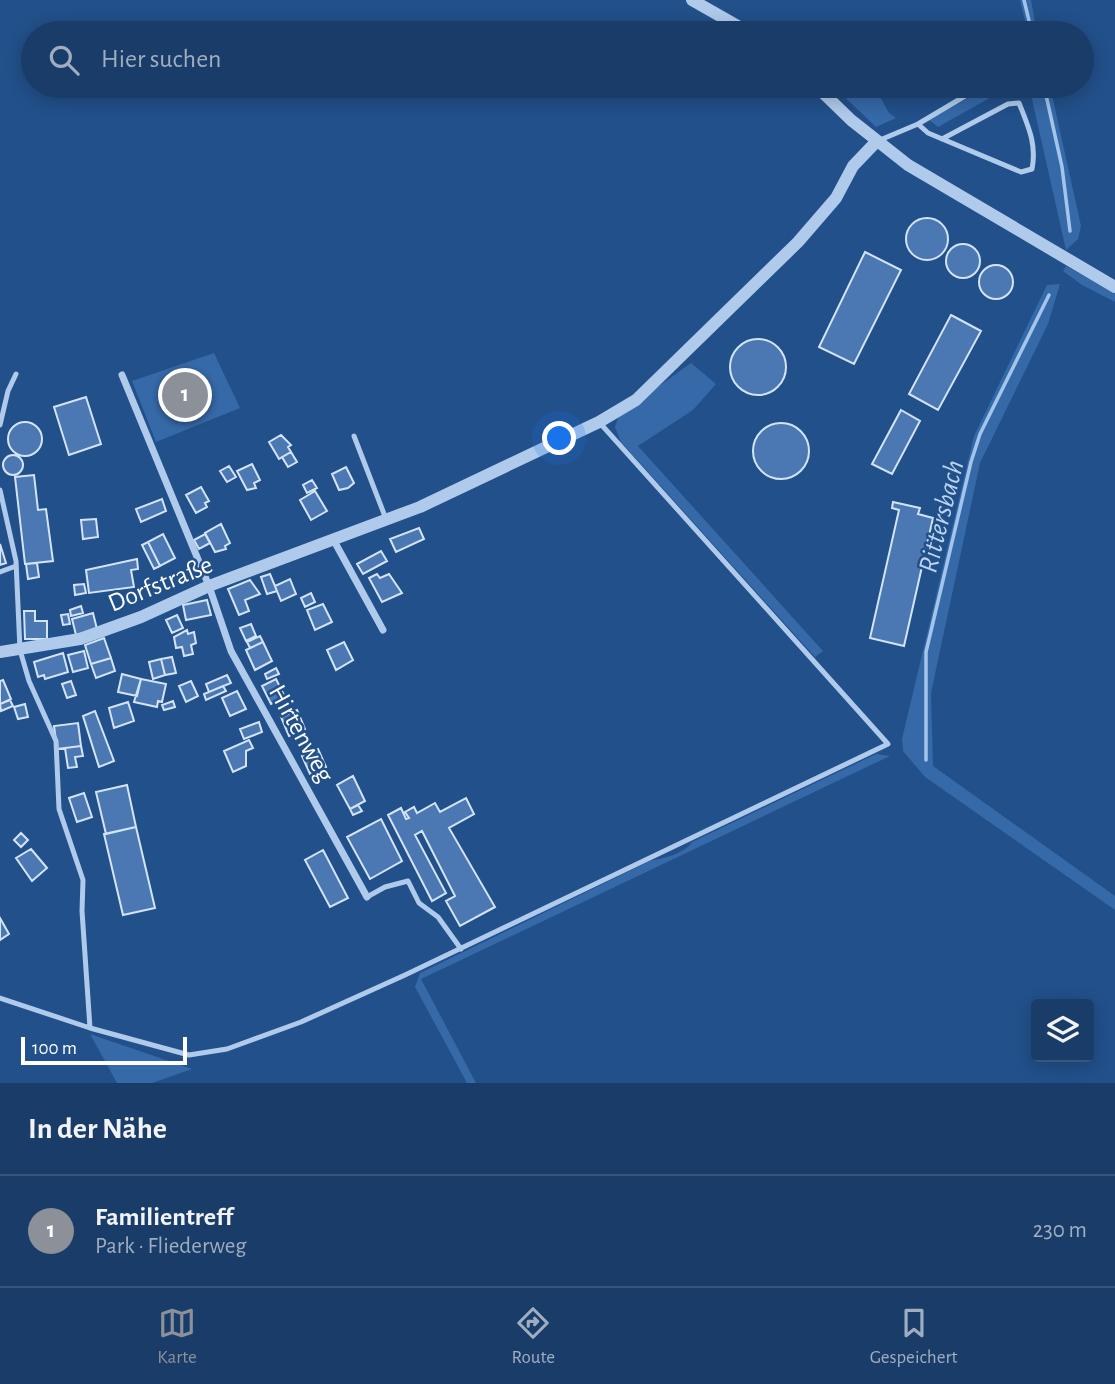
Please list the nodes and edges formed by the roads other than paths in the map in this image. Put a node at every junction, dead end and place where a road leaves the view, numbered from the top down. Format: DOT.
graph roads {
  1 [pos="692,0"];
  2 [pos="729,21"];
  3 [pos="829,98"];
  4 [pos="962,98"];
  5 [pos="918,124"];
  6 [pos="942,139"];
  7 [pos="876,142"];
  8 [pos="1115,287"];
  9 [pos="16,374"];
  10 [pos="122,376"];
  11 [pos="599,422"];
  12 [pos="0,425"];
  13 [pos="354,436"];
  14 [pos="0,490"];
  15 [pos="386,519"];
  16 [pos="332,538"];
  17 [pos="16,566"];
  18 [pos="0,572"];
  19 [pos="209,586"];
  20 [pos="383,630"];
  21 [pos="20,650"];
  22 [pos="0,652"];
  23 [pos="367,897"];
  24 [pos="461,949"];
  25 [pos="0,998"];
  26 [pos="90,1028"];
  1 -- 2 [label="street"];
  3 -- 7 [label="street"];
  4 -- 5 [label="lane"];
  5 -- 6 [label="lane"];
  5 -- 7 [label="lane"];
  6 -- 6 [label="lane"];
  7 -- 8 [label="street"];
  7 -- 11 [label="street, Dorfstraße"];
  9 -- 12 [label="lane"];
  10 -- 19 [label="street, Hirtenweg"];
  11 -- 15 [label="street, Dorfstraße"];
  11 -- 24 [label="lane"];
  13 -- 15 [label="lane"];
  14 -- 17 [label="lane"];
  15 -- 16 [label="street, Dorfstraße"];
  16 -- 19 [label="street, Dorfstraße"];
  16 -- 20 [label="street"];
  17 -- 18 [label="lane"];
  17 -- 21 [label="lane"];
  19 -- 21 [label="street, Dorfstraße"];
  19 -- 23 [label="street, Hirtenweg"];
  21 -- 22 [label="street, Dorfstraße"];
  21 -- 26 [label="lane"];
  23 -- 24 [label="lane"];
  24 -- 26 [label="lane"];
  25 -- 26 [label="lane"];
}
